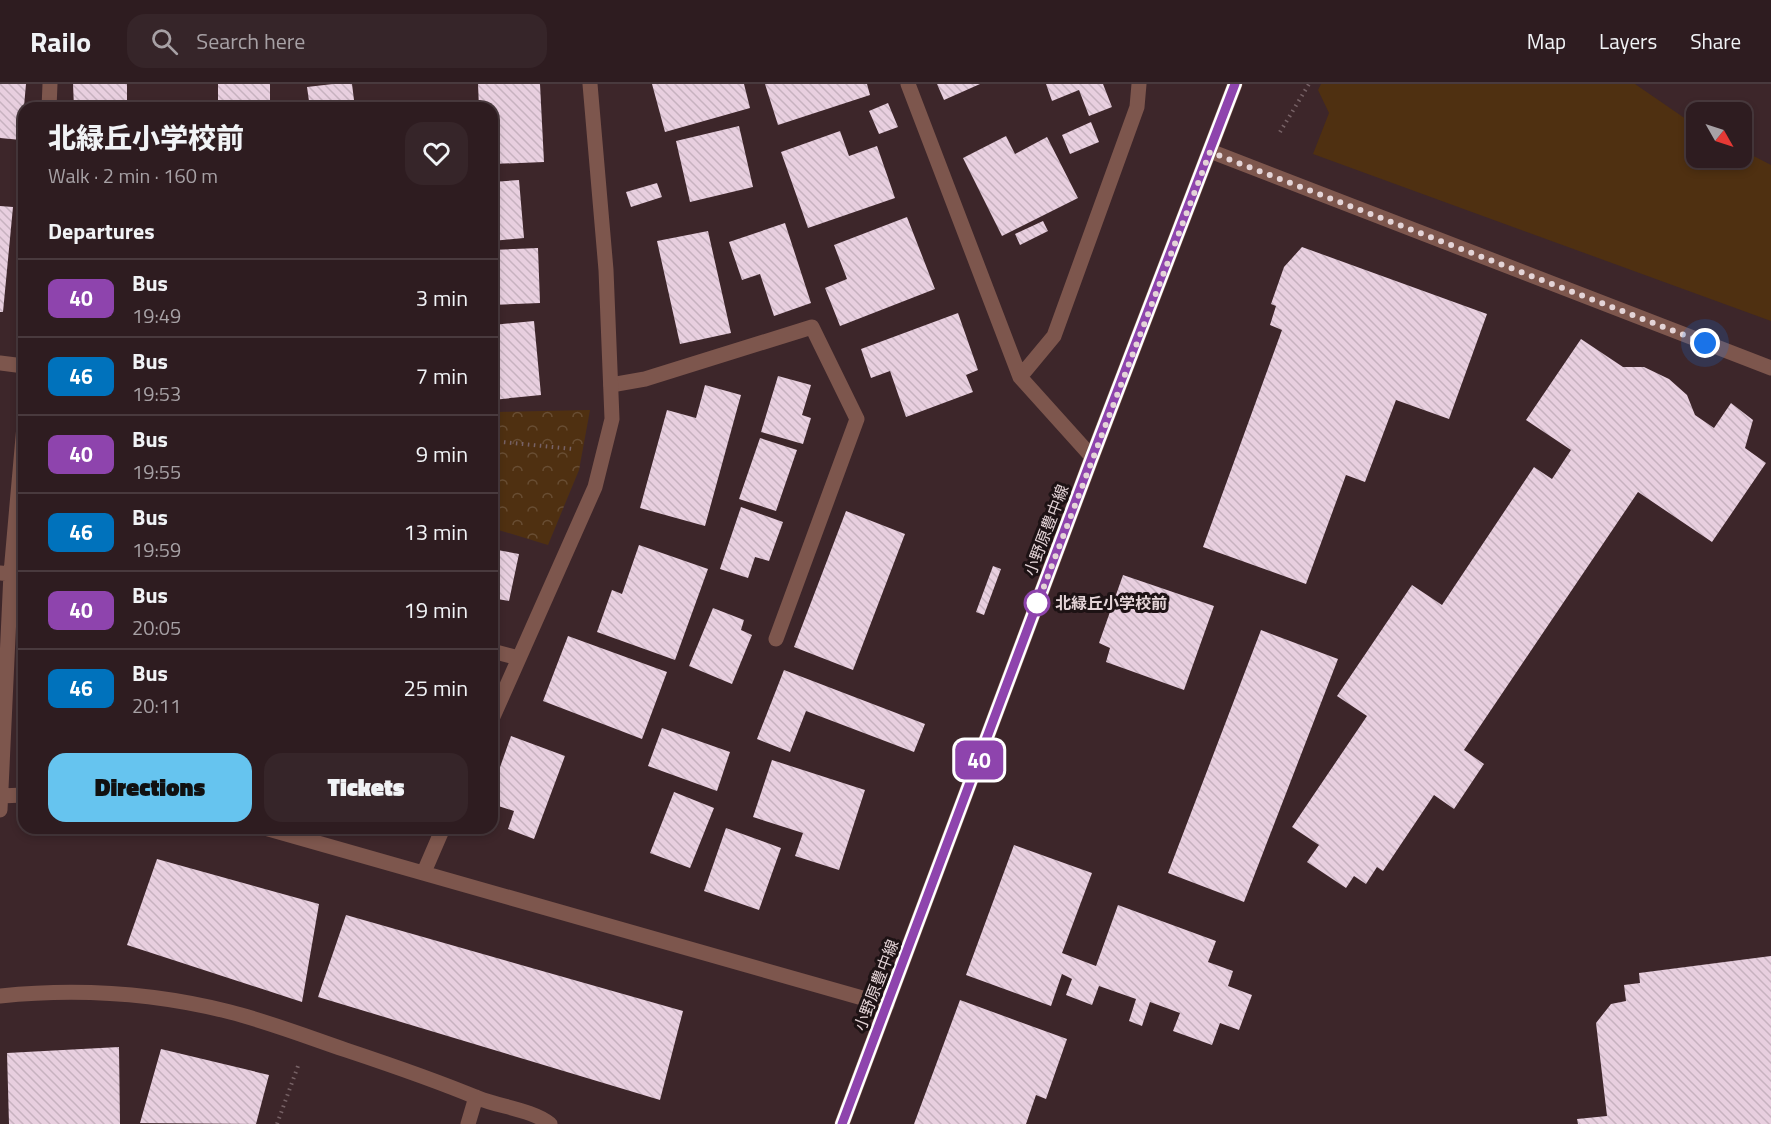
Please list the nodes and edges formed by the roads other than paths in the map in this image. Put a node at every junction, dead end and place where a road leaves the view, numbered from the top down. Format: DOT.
graph roads {
  1 [pos="50,84"];
  2 [pos="590,84"];
  3 [pos="908,84"];
  4 [pos="1139,84"];
  5 [pos="1235,84"];
  6 [pos="49,102"];
  7 [pos="1210,152"];
  8 [pos="0,363"];
  9 [pos="18,365"];
  10 [pos="1771,368"];
  11 [pos="1020,377"];
  12 [pos="611,385"];
  13 [pos="1092,457"];
  14 [pos="18,500"];
  15 [pos="12,574"];
  16 [pos="776,639"];
  17 [pos="498,653"];
  18 [pos="519,658"];
  19 [pos="498,705"];
  20 [pos="18,796"];
  21 [pos="0,801"];
  22 [pos="287,834"];
  23 [pos="440,834"];
  24 [pos="424,872"];
  25 [pos="0,996"];
  26 [pos="887,1005"];
  27 [pos="476,1097"];
  28 [pos="468,1124"];
  29 [pos="550,1124"];
  30 [pos="842,1124"];
  1 -- 6 [label="street"];
  2 -- 12 [label="street"];
  3 -- 11 [label="street"];
  4 -- 11 [label="street"];
  5 -- 7 [label="street, 小野原豊中線"];
  7 -- 10 [label="street"];
  7 -- 13 [label="street, 小野原豊中線"];
  8 -- 9 [label="street"];
  11 -- 13 [label="street"];
  12 -- 16 [label="street"];
  12 -- 18 [label="street"];
  13 -- 26 [label="street, 小野原豊中線"];
  14 -- 15 [label="street"];
  15 -- 21 [label="street"];
  17 -- 18 [label="street"];
  18 -- 19 [label="street"];
  20 -- 21 [label="street"];
  22 -- 24 [label="street"];
  23 -- 24 [label="street"];
  24 -- 26 [label="street"];
  25 -- 27 [label="street"];
  26 -- 30 [label="street, 小野原豊中線"];
  27 -- 28 [label="street"];
  27 -- 29 [label="street"];
}
